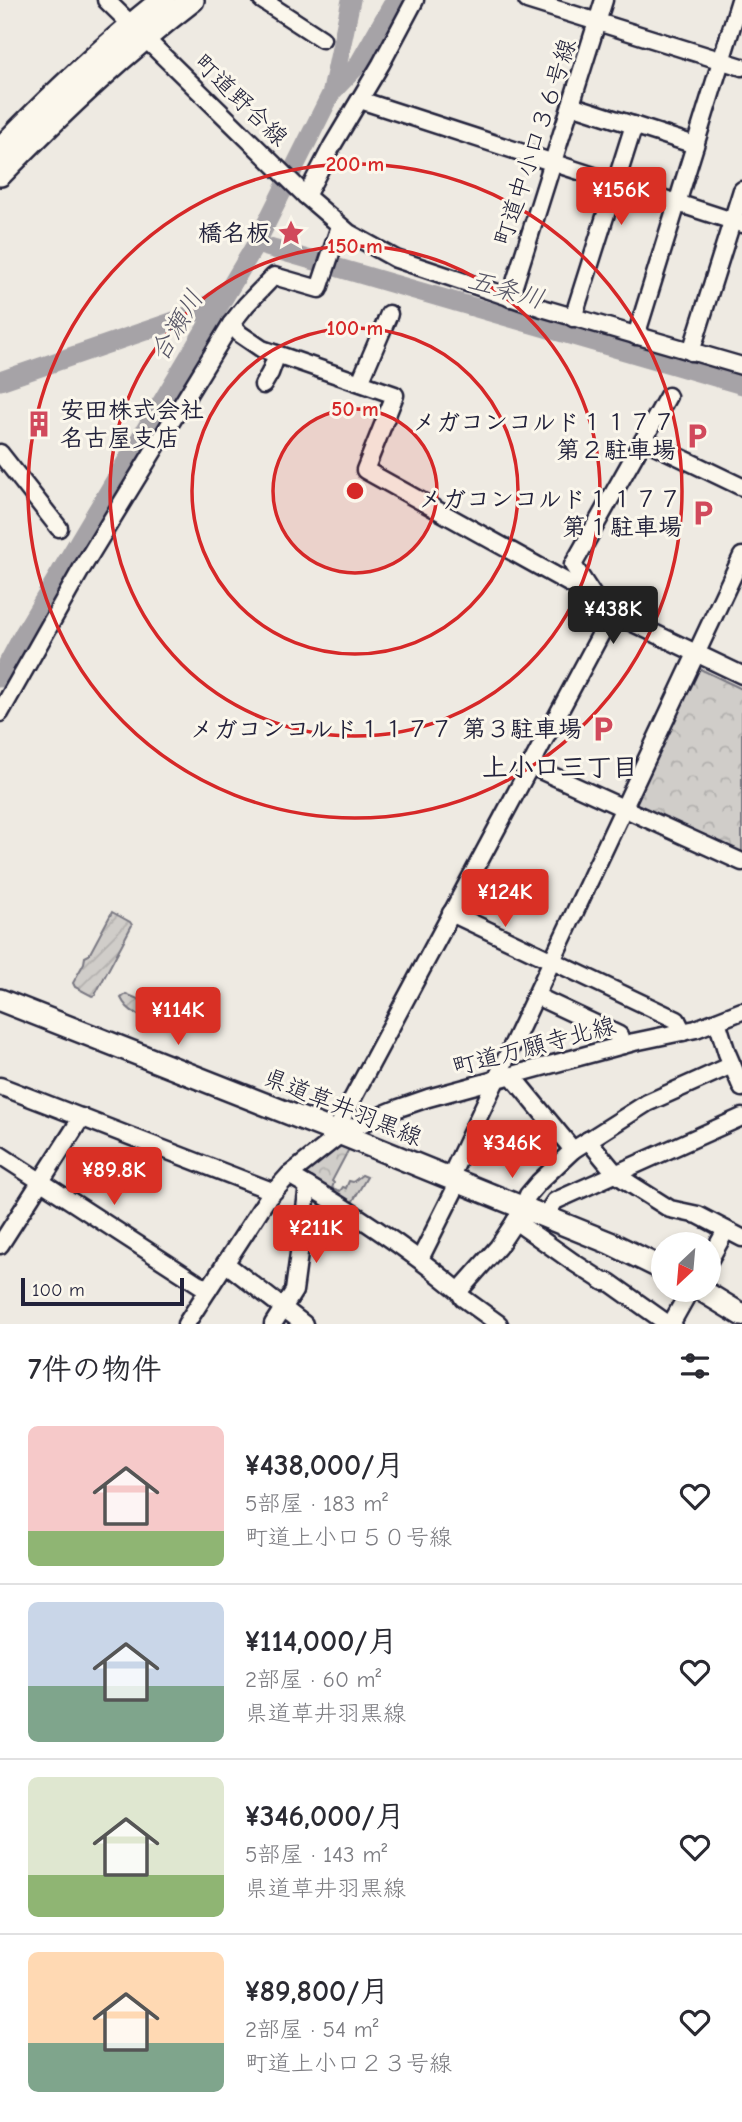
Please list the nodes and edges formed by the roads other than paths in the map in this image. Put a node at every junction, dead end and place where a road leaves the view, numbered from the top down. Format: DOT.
graph roads {
  1 [pos="106,0"];
  2 [pos="163,0"];
  3 [pos="192,0"];
  4 [pos="262,0"];
  5 [pos="415,0"];
  6 [pos="527,0"];
  7 [pos="604,0"];
  8 [pos="741,0"];
  9 [pos="597,21"];
  10 [pos="137,31"];
  11 [pos="322,39"];
  12 [pos="722,60"];
  13 [pos="742,67"];
  14 [pos="360,100"];
  15 [pos="570,105"];
  16 [pos="634,125"];
  17 [pos="695,145"];
  18 [pos="0,150"];
  19 [pos="553,162"];
  20 [pos="0,174"];
  21 [pos="615,184"];
  22 [pos="742,190"];
  23 [pos="305,195"];
  24 [pos="677,203"];
  25 [pos="737,223"];
  26 [pos="340,226"];
  27 [pos="510,298"];
  28 [pos="389,314"];
  29 [pos="573,318"];
  30 [pos="231,324"];
  31 [pos="636,336"];
  32 [pos="691,352"];
  33 [pos="277,354"];
  34 [pos="742,366"];
  35 [pos="360,382"];
  36 [pos="263,385"];
  37 [pos="668,396"];
  38 [pos="644,440"];
  39 [pos="0,453"];
  40 [pos="19,476"];
  41 [pos="0,480"];
  42 [pos="742,487"];
  43 [pos="59,528"];
  44 [pos="742,556"];
  45 [pos="594,597"];
  46 [pos="612,613"];
  47 [pos="694,658"];
  48 [pos="742,675"];
  49 [pos="742,686"];
  50 [pos="0,713"];
  51 [pos="531,766"];
  52 [pos="625,808"];
  53 [pos="742,862"];
  54 [pos="448,917"];
  55 [pos="550,966"];
  56 [pos="536,996"];
  57 [pos="0,1000"];
  58 [pos="742,1011"];
  59 [pos="717,1021"];
  60 [pos="683,1032"];
  61 [pos="622,1045"];
  62 [pos="732,1065"];
  63 [pos="512,1076"];
  64 [pos="496,1080"];
  65 [pos="0,1086"];
  66 [pos="742,1088"];
  67 [pos="82,1117"];
  68 [pos="742,1117"];
  69 [pos="341,1134"];
  70 [pos="588,1140"];
  71 [pos="573,1150"];
  72 [pos="0,1155"];
  73 [pos="616,1174"];
  74 [pos="289,1175"];
  75 [pos="454,1180"];
  76 [pos="41,1182"];
  77 [pos="308,1186"];
  78 [pos="272,1191"];
  79 [pos="519,1214"];
  80 [pos="545,1216"];
  81 [pos="726,1230"];
  82 [pos="742,1238"];
  83 [pos="721,1239"];
  84 [pos="0,1245"];
  85 [pos="421,1259"];
  86 [pos="225,1263"];
  87 [pos="651,1263"];
  88 [pos="208,1290"];
  89 [pos="459,1291"];
  90 [pos="683,1302"];
  91 [pos="721,1302"];
  92 [pos="283,1307"];
  93 [pos="742,1315"];
  94 [pos="479,1319"];
  95 [pos="186,1324"];
  96 [pos="273,1324"];
  97 [pos="304,1324"];
  98 [pos="499,1324"];
  99 [pos="670,1324"];
  1 -- 10 [label="street, 町道野合線"];
  2 -- 10 [label="highway"];
  3 -- 10 [label="highway"];
  4 -- 11 [label="street"];
  5 -- 14 [label="street"];
  6 -- 9 [label="street"];
  7 -- 9 [label="street, 町道中小口３６号線"];
  8 -- 12 [label="street"];
  9 -- 12 [label="street"];
  9 -- 15 [label="street, 町道中小口３６号線"];
  10 -- 18 [label="highway"];
  10 -- 20 [label="highway"];
  10 -- 23 [label="street, 町道野合線"];
  12 -- 13 [label="street"];
  12 -- 17 [label="street"];
  14 -- 19 [label="street"];
  14 -- 23 [label="street"];
  15 -- 16 [label="street"];
  15 -- 19 [label="street, 町道中小口３６号線"];
  16 -- 17 [label="street"];
  16 -- 21 [label="street"];
  17 -- 24 [label="street"];
  19 -- 21 [label="street"];
  19 -- 27 [label="street, 町道中小口３６号線"];
  21 -- 24 [label="street"];
  21 -- 29 [label="street"];
  22 -- 25 [label="street"];
  23 -- 26 [label="street, 町道野合線"];
  24 -- 25 [label="street"];
  24 -- 31 [label="street"];
  25 -- 32 [label="street"];
  26 -- 27 [label="street, 町道野合線"];
  26 -- 30 [label="street"];
  27 -- 29 [label="street, 町道野合線"];
  28 -- 35 [label="street"];
  29 -- 31 [label="street, 町道野合線"];
  30 -- 33 [label="street"];
  30 -- 50 [label="street"];
  31 -- 32 [label="street, 町道野合線"];
  32 -- 34 [label="street, 町道野合線"];
  33 -- 35 [label="street"];
  33 -- 36 [label="street"];
  35 -- 45 [label="street"];
  37 -- 38 [label="street"];
  38 -- 42 [label="street"];
  38 -- 45 [label="street"];
  39 -- 40 [label="street"];
  40 -- 41 [label="street"];
  40 -- 43 [label="street"];
  44 -- 47 [label="street"];
  45 -- 46 [label="street"];
  46 -- 47 [label="street"];
  46 -- 51 [label="street"];
  47 -- 48 [label="street"];
  47 -- 49 [label="street"];
  47 -- 52 [label="street"];
  51 -- 52 [label="street"];
  51 -- 54 [label="street"];
  52 -- 53 [label="street"];
  52 -- 55 [label="street"];
  54 -- 55 [label="street"];
  54 -- 69 [label="street"];
  55 -- 56 [label="street"];
  55 -- 60 [label="street"];
  56 -- 61 [label="street"];
  56 -- 64 [label="street"];
  57 -- 69 [label="main road, 県道草井羽黒線"];
  58 -- 59 [label="street, 町道万願寺北線"];
  59 -- 60 [label="street, 町道万願寺北線"];
  59 -- 62 [label="street"];
  60 -- 61 [label="street, 町道万願寺北線"];
  61 -- 63 [label="street, 町道万願寺北線"];
  62 -- 66 [label="street"];
  62 -- 70 [label="street"];
  63 -- 64 [label="street, 町道万願寺北線"];
  63 -- 71 [label="street"];
  64 -- 69 [label="street, 町道万願寺北線"];
  64 -- 75 [label="street"];
  65 -- 67 [label="street"];
  67 -- 76 [label="street"];
  67 -- 78 [label="street"];
  68 -- 73 [label="street"];
  69 -- 74 [label="street, 町道万願寺北線"];
  69 -- 75 [label="main road, 県道草井羽黒線"];
  70 -- 71 [label="street"];
  70 -- 73 [label="street"];
  71 -- 79 [label="street"];
  72 -- 76 [label="street"];
  73 -- 80 [label="street"];
  73 -- 81 [label="street"];
  74 -- 77 [label="street"];
  74 -- 78 [label="street, 町道万願寺北線"];
  75 -- 79 [label="main road, 県道草井羽黒線"];
  75 -- 85 [label="street"];
  76 -- 84 [label="street"];
  76 -- 88 [label="street"];
  77 -- 85 [label="street"];
  77 -- 92 [label="street"];
  78 -- 86 [label="street, 町道万願寺北線"];
  79 -- 80 [label="main road, 県道草井羽黒線"];
  79 -- 89 [label="street"];
  79 -- 99 [label="street"];
  80 -- 87 [label="main road, 県道草井羽黒線"];
  81 -- 82 [label="street"];
  81 -- 83 [label="street"];
  85 -- 89 [label="street"];
  86 -- 88 [label="street, 町道万願寺北線"];
  86 -- 92 [label="street"];
  88 -- 95 [label="street, 町道万願寺北線"];
  89 -- 94 [label="street"];
  90 -- 99 [label="street"];
  91 -- 93 [label="main road"];
  92 -- 96 [label="street"];
  92 -- 97 [label="street"];
  94 -- 98 [label="street"];
}
